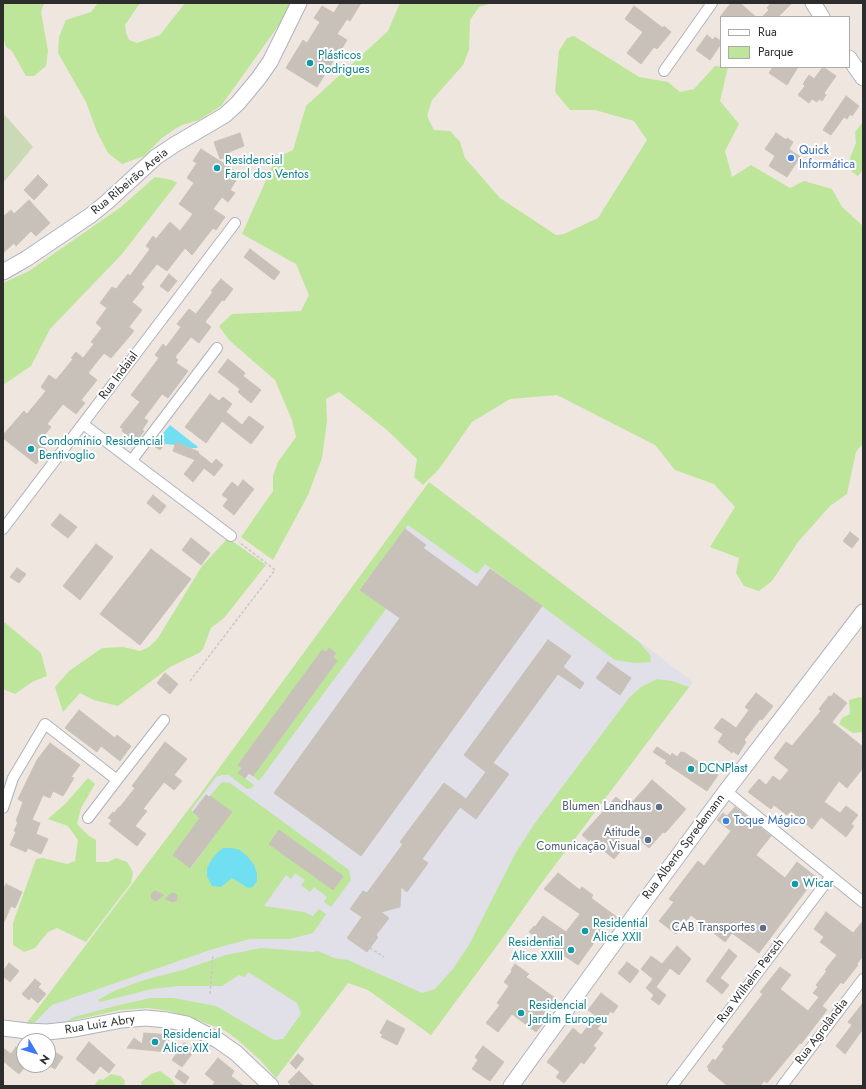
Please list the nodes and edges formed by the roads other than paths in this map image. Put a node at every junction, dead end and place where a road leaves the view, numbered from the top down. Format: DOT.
graph roads {
  1 [pos="299,3"];
  2 [pos="712,3"];
  3 [pos="813,3"];
  4 [pos="821,16"];
  5 [pos="850,59"];
  6 [pos="664,71"];
  7 [pos="863,78"];
  8 [pos="235,222"];
  9 [pos="3,272"];
  10 [pos="217,348"];
  11 [pos="83,424"];
  12 [pos="132,460"];
  13 [pos="3,528"];
  14 [pos="231,536"];
  15 [pos="863,612"];
  16 [pos="164,720"];
  17 [pos="118,780"];
  18 [pos="726,791"];
  19 [pos="3,808"];
  20 [pos="88,818"];
  21 [pos="831,876"];
  22 [pos="863,902"];
  23 [pos="863,979"];
  24 [pos="3,1028"];
  25 [pos="271,1086"];
  26 [pos="511,1086"];
  27 [pos="672,1086"];
  28 [pos="782,1086"];
  1 -- 9 [label="street, Rua Ribeirão Areia"];
  2 -- 6 [label="street"];
  3 -- 4 [label="street"];
  5 -- 7 [label="street"];
  8 -- 11 [label="street, Rua Indaial"];
  10 -- 12 [label="street"];
  11 -- 12 [label="street"];
  11 -- 13 [label="street, Rua Indaial"];
  12 -- 14 [label="street"];
  15 -- 18 [label="street, Rua Alberto Spredemann"];
  16 -- 17 [label="street"];
  17 -- 19 [label="street"];
  17 -- 20 [label="street"];
  18 -- 21 [label="street"];
  18 -- 26 [label="street, Rua Alberto Spredemann"];
  21 -- 22 [label="street"];
  21 -- 27 [label="street, Rua Wilhelm Persch"];
  23 -- 28 [label="street, Rua Agrolândia"];
  24 -- 25 [label="street, Rua Luiz Abry"];
}
